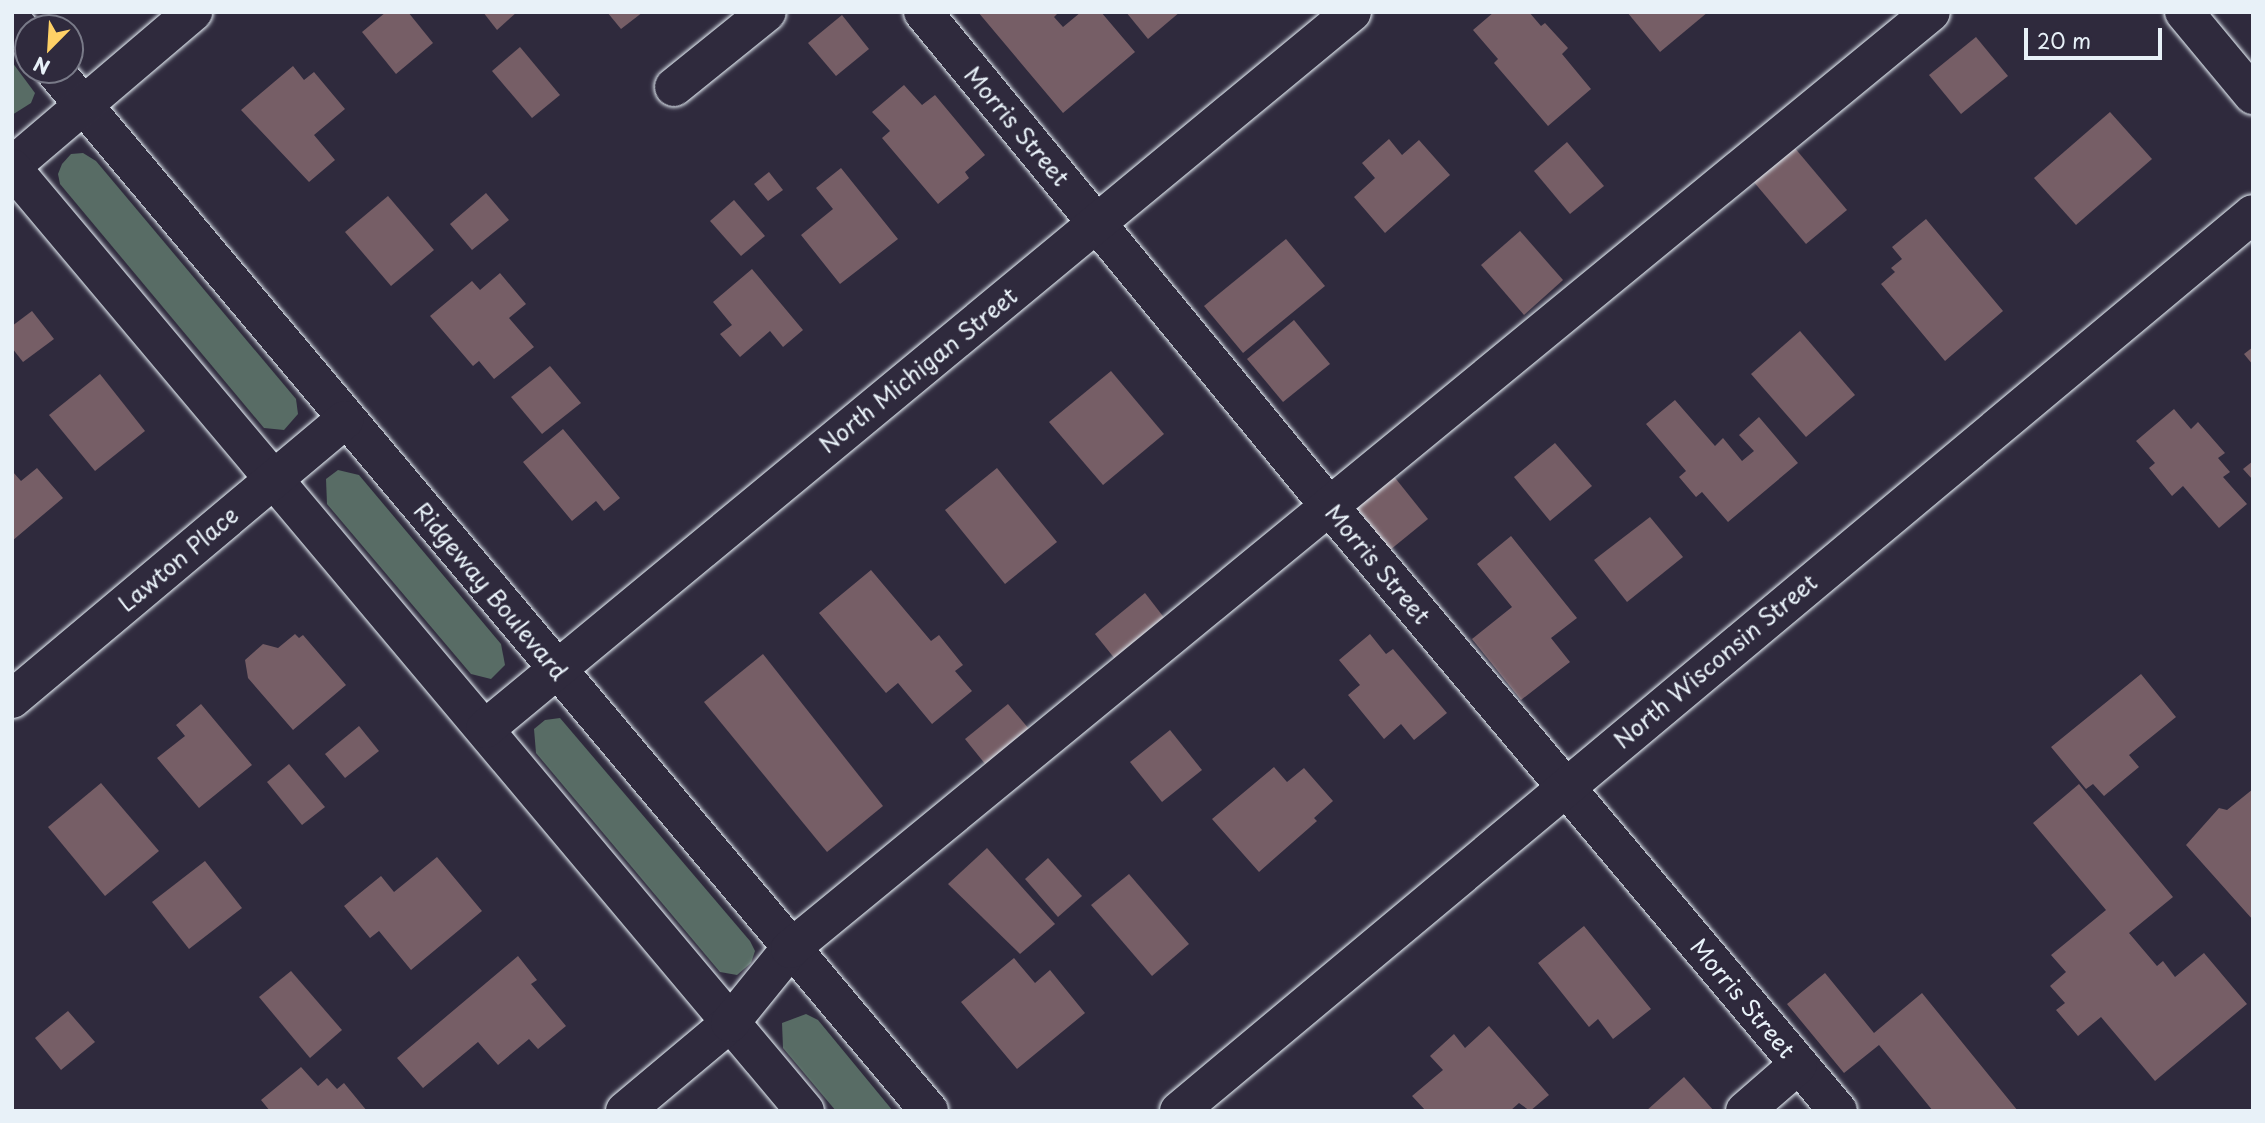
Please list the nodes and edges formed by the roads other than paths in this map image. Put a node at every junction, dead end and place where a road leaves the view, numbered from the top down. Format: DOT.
graph roads {
  1 [pos="193,12"];
  2 [pos="767,12"];
  3 [pos="923,12"];
  4 [pos="1352,12"];
  5 [pos="1931,12"];
  6 [pos="2184,12"];
  7 [pos="66,84"];
  8 [pos="674,87"];
  9 [pos="2253,95"];
  10 [pos="83,104"];
  11 [pos="12,167"];
  12 [pos="2253,214"];
  13 [pos="1097,223"];
  14 [pos="345,419"];
  15 [pos="273,479"];
  16 [pos="1330,507"];
  17 [pos="556,668"];
  18 [pos="12,699"];
  19 [pos="485,729"];
  20 [pos="1566,786"];
  21 [pos="790,948"];
  22 [pos="730,1023"];
  23 [pos="1798,1065"];
  24 [pos="625,1111"];
  25 [pos="805,1111"];
  26 [pos="929,1111"];
  27 [pos="1179,1111"];
  28 [pos="1745,1111"];
  29 [pos="1839,1111"];
  1 -- 10 [label="street"];
  2 -- 8 [label="street"];
  3 -- 13 [label="street, Morris Street"];
  4 -- 13 [label="street, North Michigan Street"];
  5 -- 16 [label="street"];
  6 -- 9 [label="street"];
  7 -- 10 [label="street, Ridgeway Boulevard"];
  10 -- 11 [label="street"];
  10 -- 14 [label="street, Ridgeway Boulevard"];
  11 -- 15 [label="street"];
  12 -- 20 [label="street, North Wisconsin Street"];
  13 -- 16 [label="street, Morris Street"];
  13 -- 17 [label="street, North Michigan Street"];
  14 -- 15 [label="street, Lawton Place"];
  14 -- 17 [label="street, Ridgeway Boulevard"];
  15 -- 18 [label="street, Lawton Place"];
  15 -- 19 [label="street"];
  16 -- 20 [label="street, Morris Street"];
  16 -- 21 [label="street"];
  17 -- 19 [label="street, North Michigan Street"];
  17 -- 21 [label="street, Ridgeway Boulevard"];
  19 -- 22 [label="street"];
  20 -- 23 [label="street, Morris Street"];
  20 -- 27 [label="street, North Wisconsin Street"];
  21 -- 22 [label="street"];
  21 -- 26 [label="street, Ridgeway Boulevard"];
  22 -- 24 [label="street"];
  22 -- 25 [label="street"];
  23 -- 28 [label="street"];
  23 -- 29 [label="street, Morris Street"];
}
